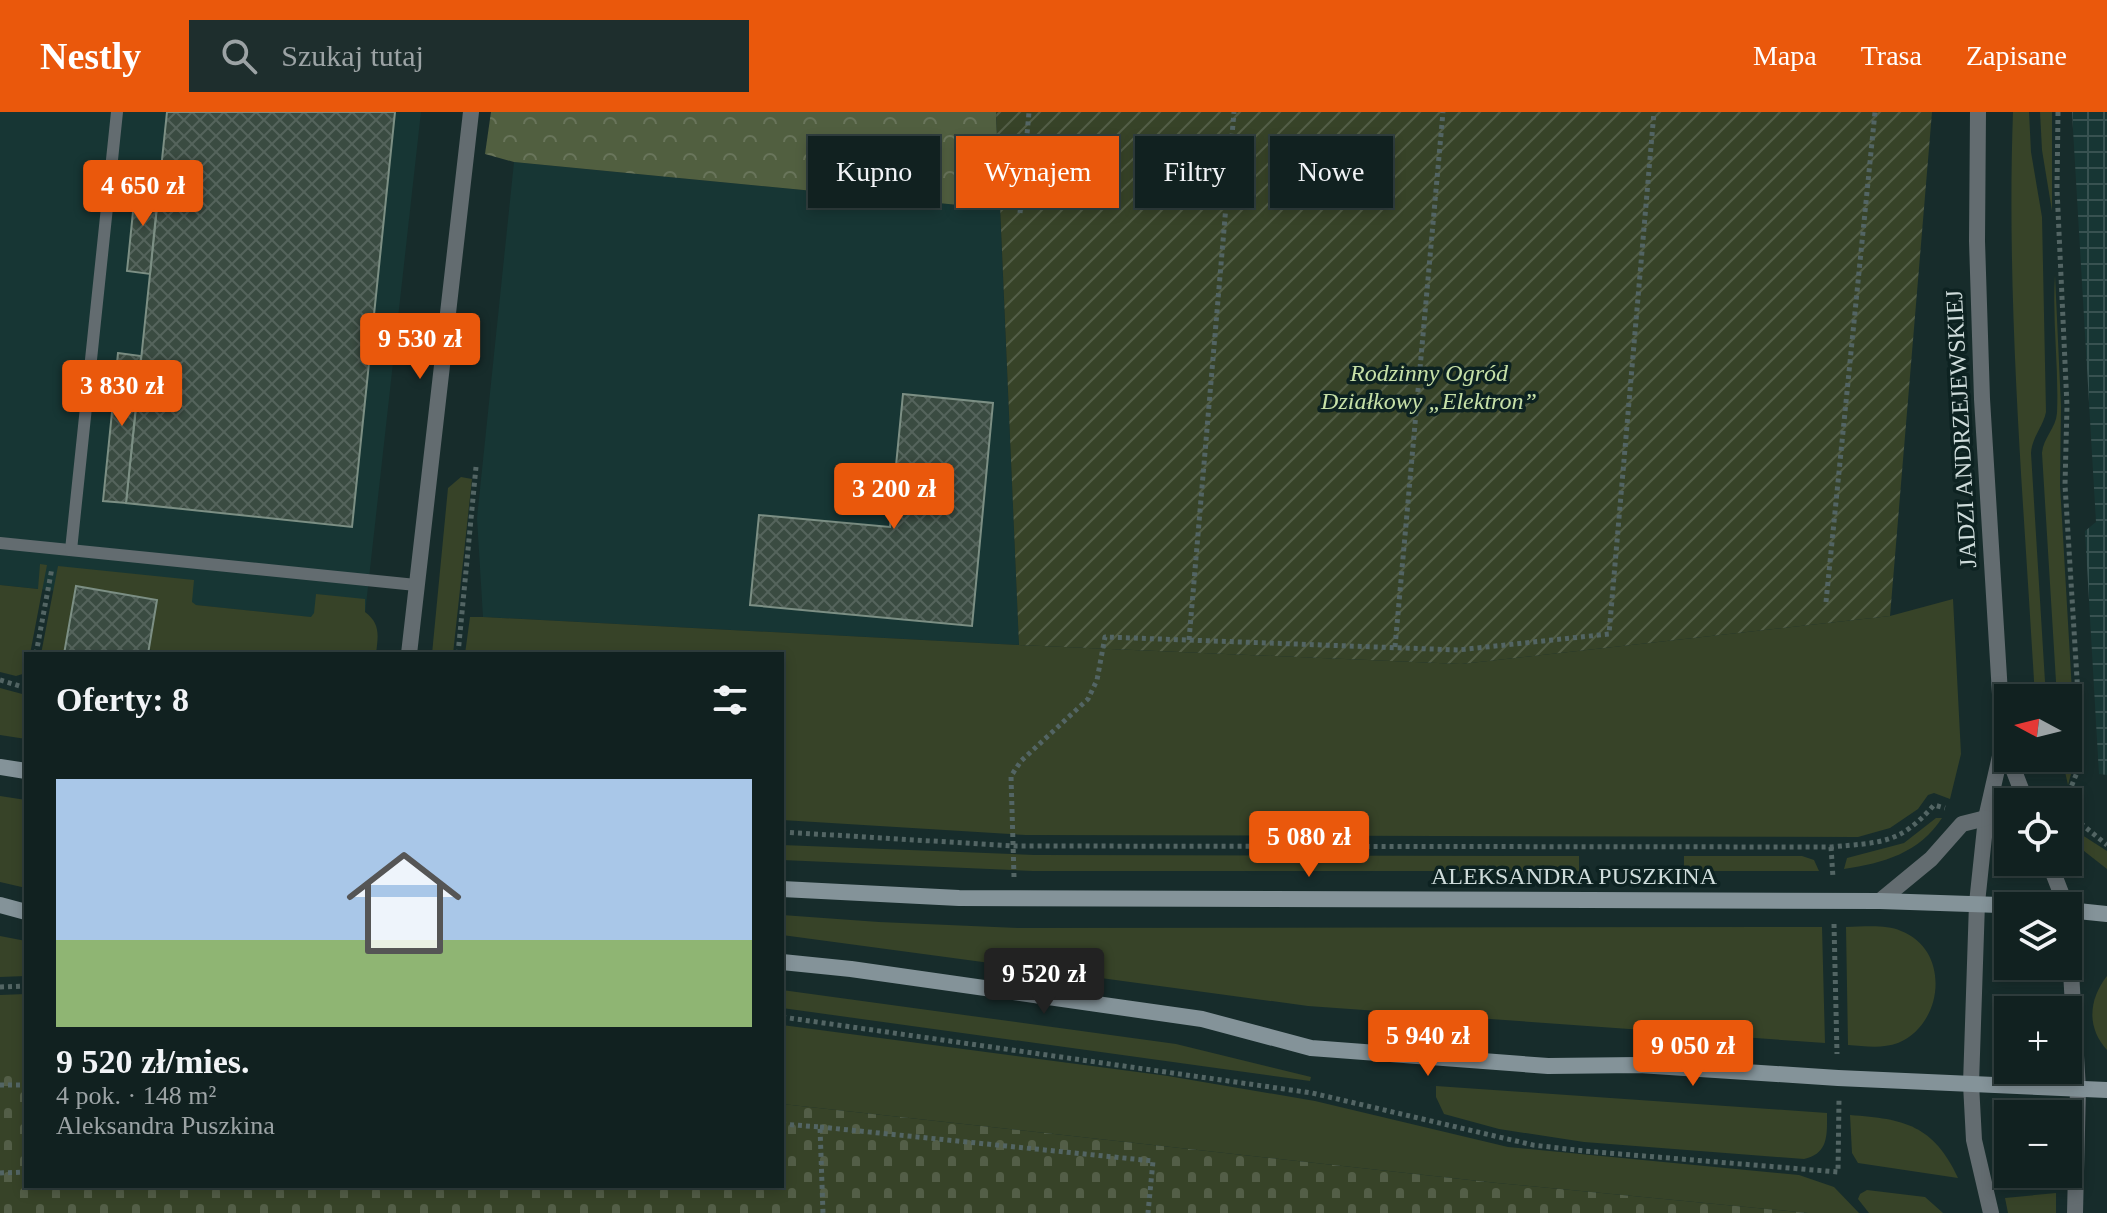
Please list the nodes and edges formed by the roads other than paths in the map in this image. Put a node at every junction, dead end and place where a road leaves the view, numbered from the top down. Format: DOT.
graph roads {
  1 [pos="117,112"];
  2 [pos="471,112"];
  3 [pos="1978,112"];
  4 [pos="0,543"];
  5 [pos="71,550"];
  6 [pos="416,585"];
  7 [pos="409,652"];
  8 [pos="2002,684"];
  9 [pos="0,767"];
  10 [pos="24,771"];
  11 [pos="2001,772"];
  12 [pos="1986,818"];
  13 [pos="784,889"];
  14 [pos="1880,901"];
  15 [pos="1977,903"];
  16 [pos="1994,904"];
  17 [pos="0,905"];
  18 [pos="2082,910"];
  19 [pos="24,911"];
  20 [pos="2107,914"];
  21 [pos="784,962"];
  22 [pos="2071,980"];
  23 [pos="1971,1084"];
  24 [pos="2078,1089"];
  25 [pos="2107,1090"];
  26 [pos="1991,1213"];
  27 [pos="2075,1213"];
  1 -- 5 [label="lane"];
  2 -- 6 [label="street"];
  3 -- 8 [label="street, JADZI ANDRZEJEWSKIEJ"];
  4 -- 5 [label="lane"];
  5 -- 6 [label="lane"];
  6 -- 7 [label="street"];
  9 -- 10 [label="main road"];
  11 -- 12 [label="street, JADZI ANDRZEJEWSKIEJ"];
  12 -- 14 [label="street"];
  12 -- 15 [label="street, JADZI ANDRZEJEWSKIEJ"];
  13 -- 14 [label="main road, ALEKSANDRA PUSZKINA"];
  14 -- 15 [label="main road, ALEKSANDRA PUSZKINA"];
  15 -- 16 [label="main road, ALEKSANDRA PUSZKINA"];
  15 -- 23 [label="street, JADZI ANDRZEJEWSKIEJ"];
  17 -- 19 [label="main road"];
  18 -- 20 [label="main road"];
  21 -- 23 [label="main road"];
  22 -- 24 [label="street"];
  23 -- 24 [label="main road"];
  23 -- 26 [label="street, JADZI ANDRZEJEWSKIEJ"];
  24 -- 25 [label="main road"];
  24 -- 27 [label="street"];
}
